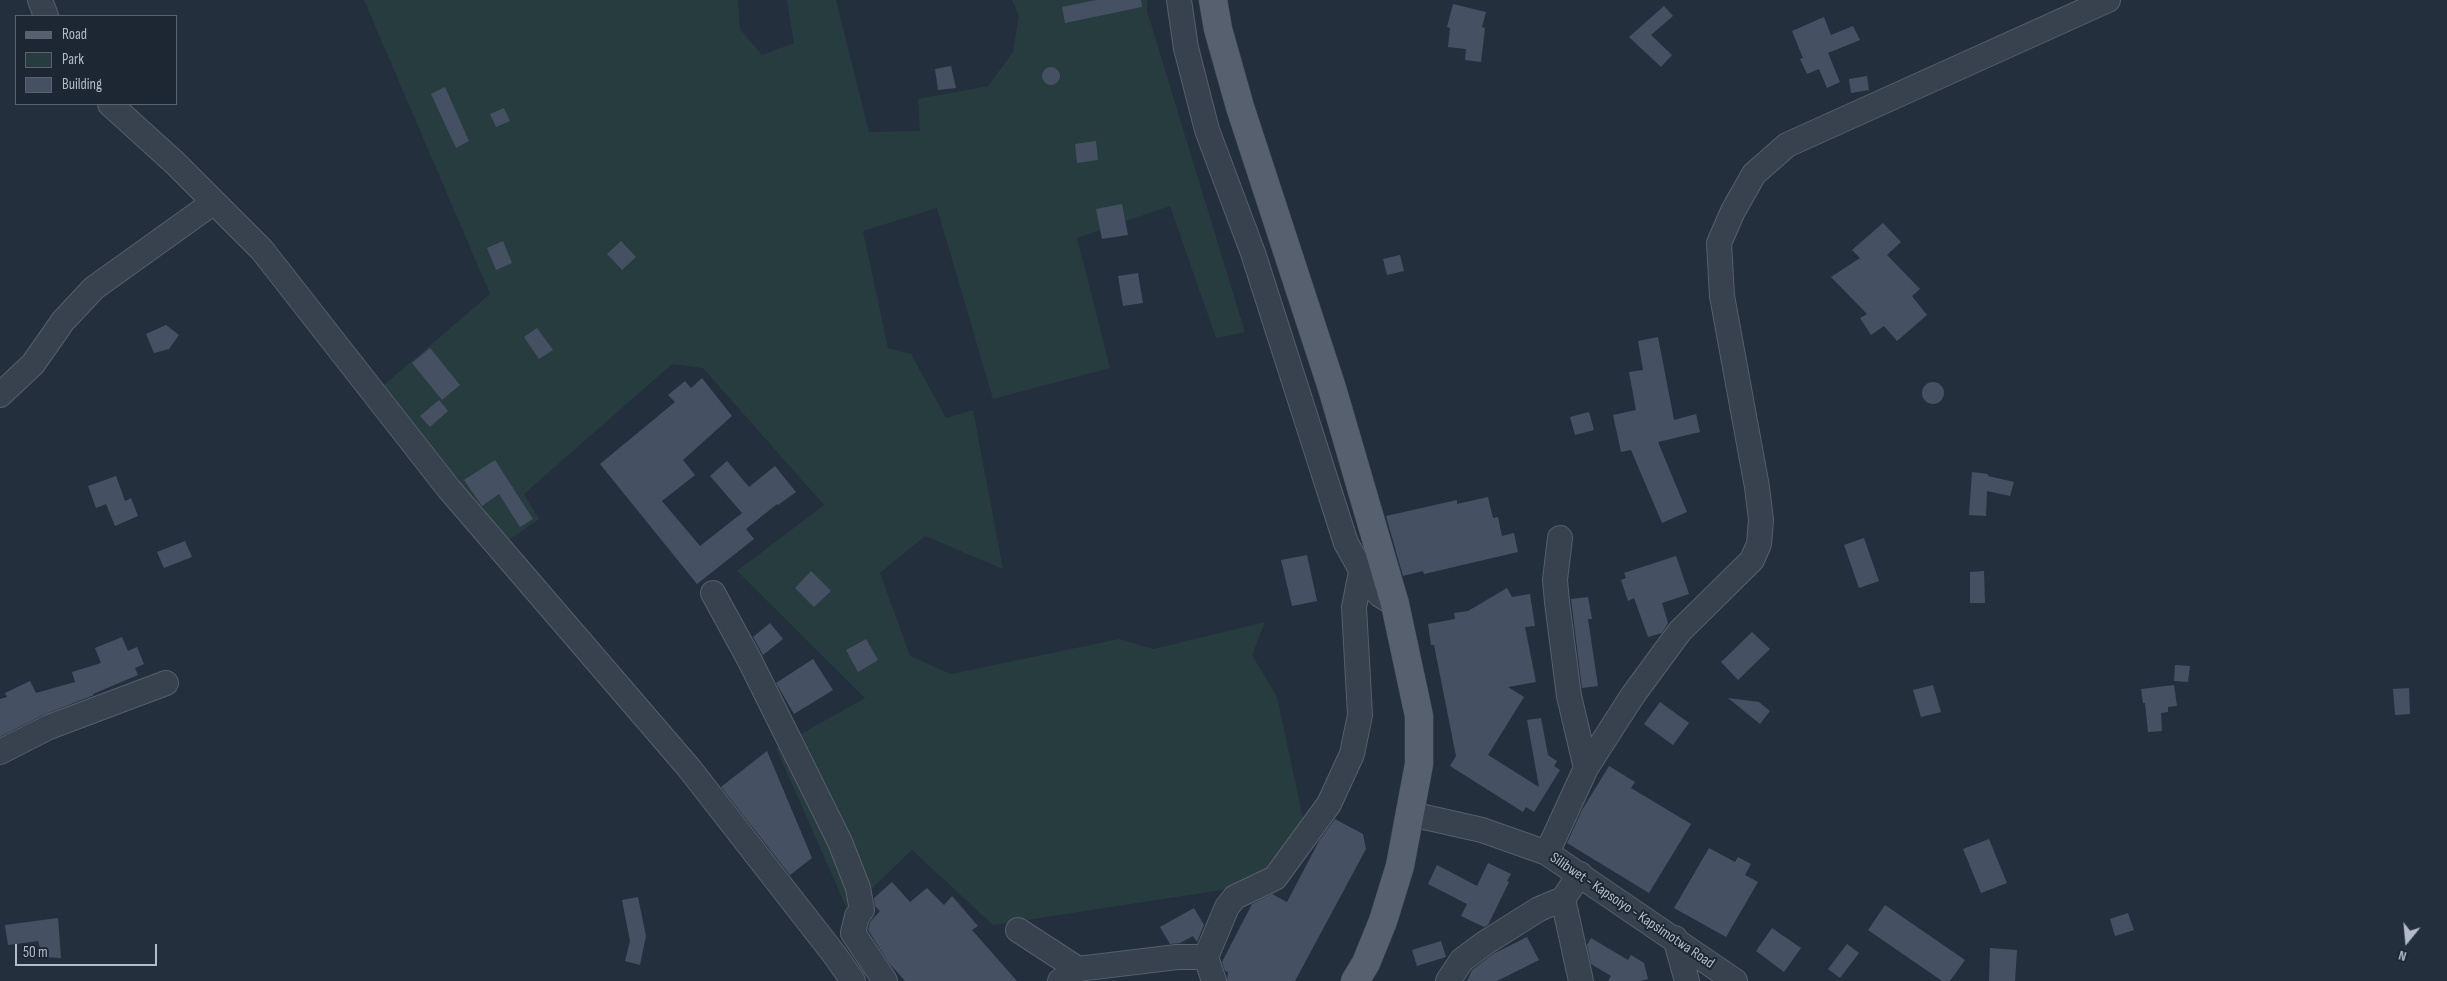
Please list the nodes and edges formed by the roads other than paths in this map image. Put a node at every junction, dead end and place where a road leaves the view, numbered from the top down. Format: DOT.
graph roads {
  1 [pos="40,0"];
  2 [pos="1179,0"];
  3 [pos="1213,0"];
  4 [pos="2108,0"];
  5 [pos="46,15"];
  6 [pos="111,105"];
  7 [pos="214,202"];
  8 [pos="0,395"];
  9 [pos="1560,538"];
  10 [pos="1361,572"];
  11 [pos="713,593"];
  12 [pos="1395,604"];
  13 [pos="166,683"];
  14 [pos="0,752"];
  15 [pos="1586,768"];
  16 [pos="1411,814"];
  17 [pos="1547,853"];
  18 [pos="1580,874"];
  19 [pos="1563,899"];
  20 [pos="1018,930"];
  21 [pos="1675,938"];
  22 [pos="1206,957"];
  23 [pos="1069,975"];
  24 [pos="853,981"];
  25 [pos="885,981"];
  26 [pos="1214,981"];
  27 [pos="1356,981"];
  28 [pos="1448,981"];
  29 [pos="1581,981"];
  30 [pos="1687,981"];
  31 [pos="1735,981"];
  1 -- 5 [label="street"];
  2 -- 10 [label="street"];
  3 -- 12 [label="main road"];
  4 -- 15 [label="street"];
  6 -- 7 [label="street"];
  7 -- 8 [label="street"];
  7 -- 24 [label="street"];
  9 -- 15 [label="street"];
  10 -- 12 [label="street"];
  10 -- 22 [label="street"];
  11 -- 25 [label="street"];
  12 -- 16 [label="main road"];
  13 -- 14 [label="street"];
  15 -- 17 [label="street"];
  16 -- 17 [label="street, Silibwet - Kapsoiyo - Kapsimotwa Road"];
  16 -- 27 [label="main road"];
  17 -- 18 [label="street, Silibwet - Kapsoiyo - Kapsimotwa Road"];
  18 -- 19 [label="street"];
  18 -- 21 [label="street, Silibwet - Kapsoiyo - Kapsimotwa Road"];
  19 -- 28 [label="street"];
  19 -- 29 [label="street"];
  20 -- 23 [label="street"];
  21 -- 30 [label="street"];
  21 -- 31 [label="street, Silibwet - Kapsoiyo - Kapsimotwa Road"];
  22 -- 23 [label="street"];
  22 -- 26 [label="street"];
}
